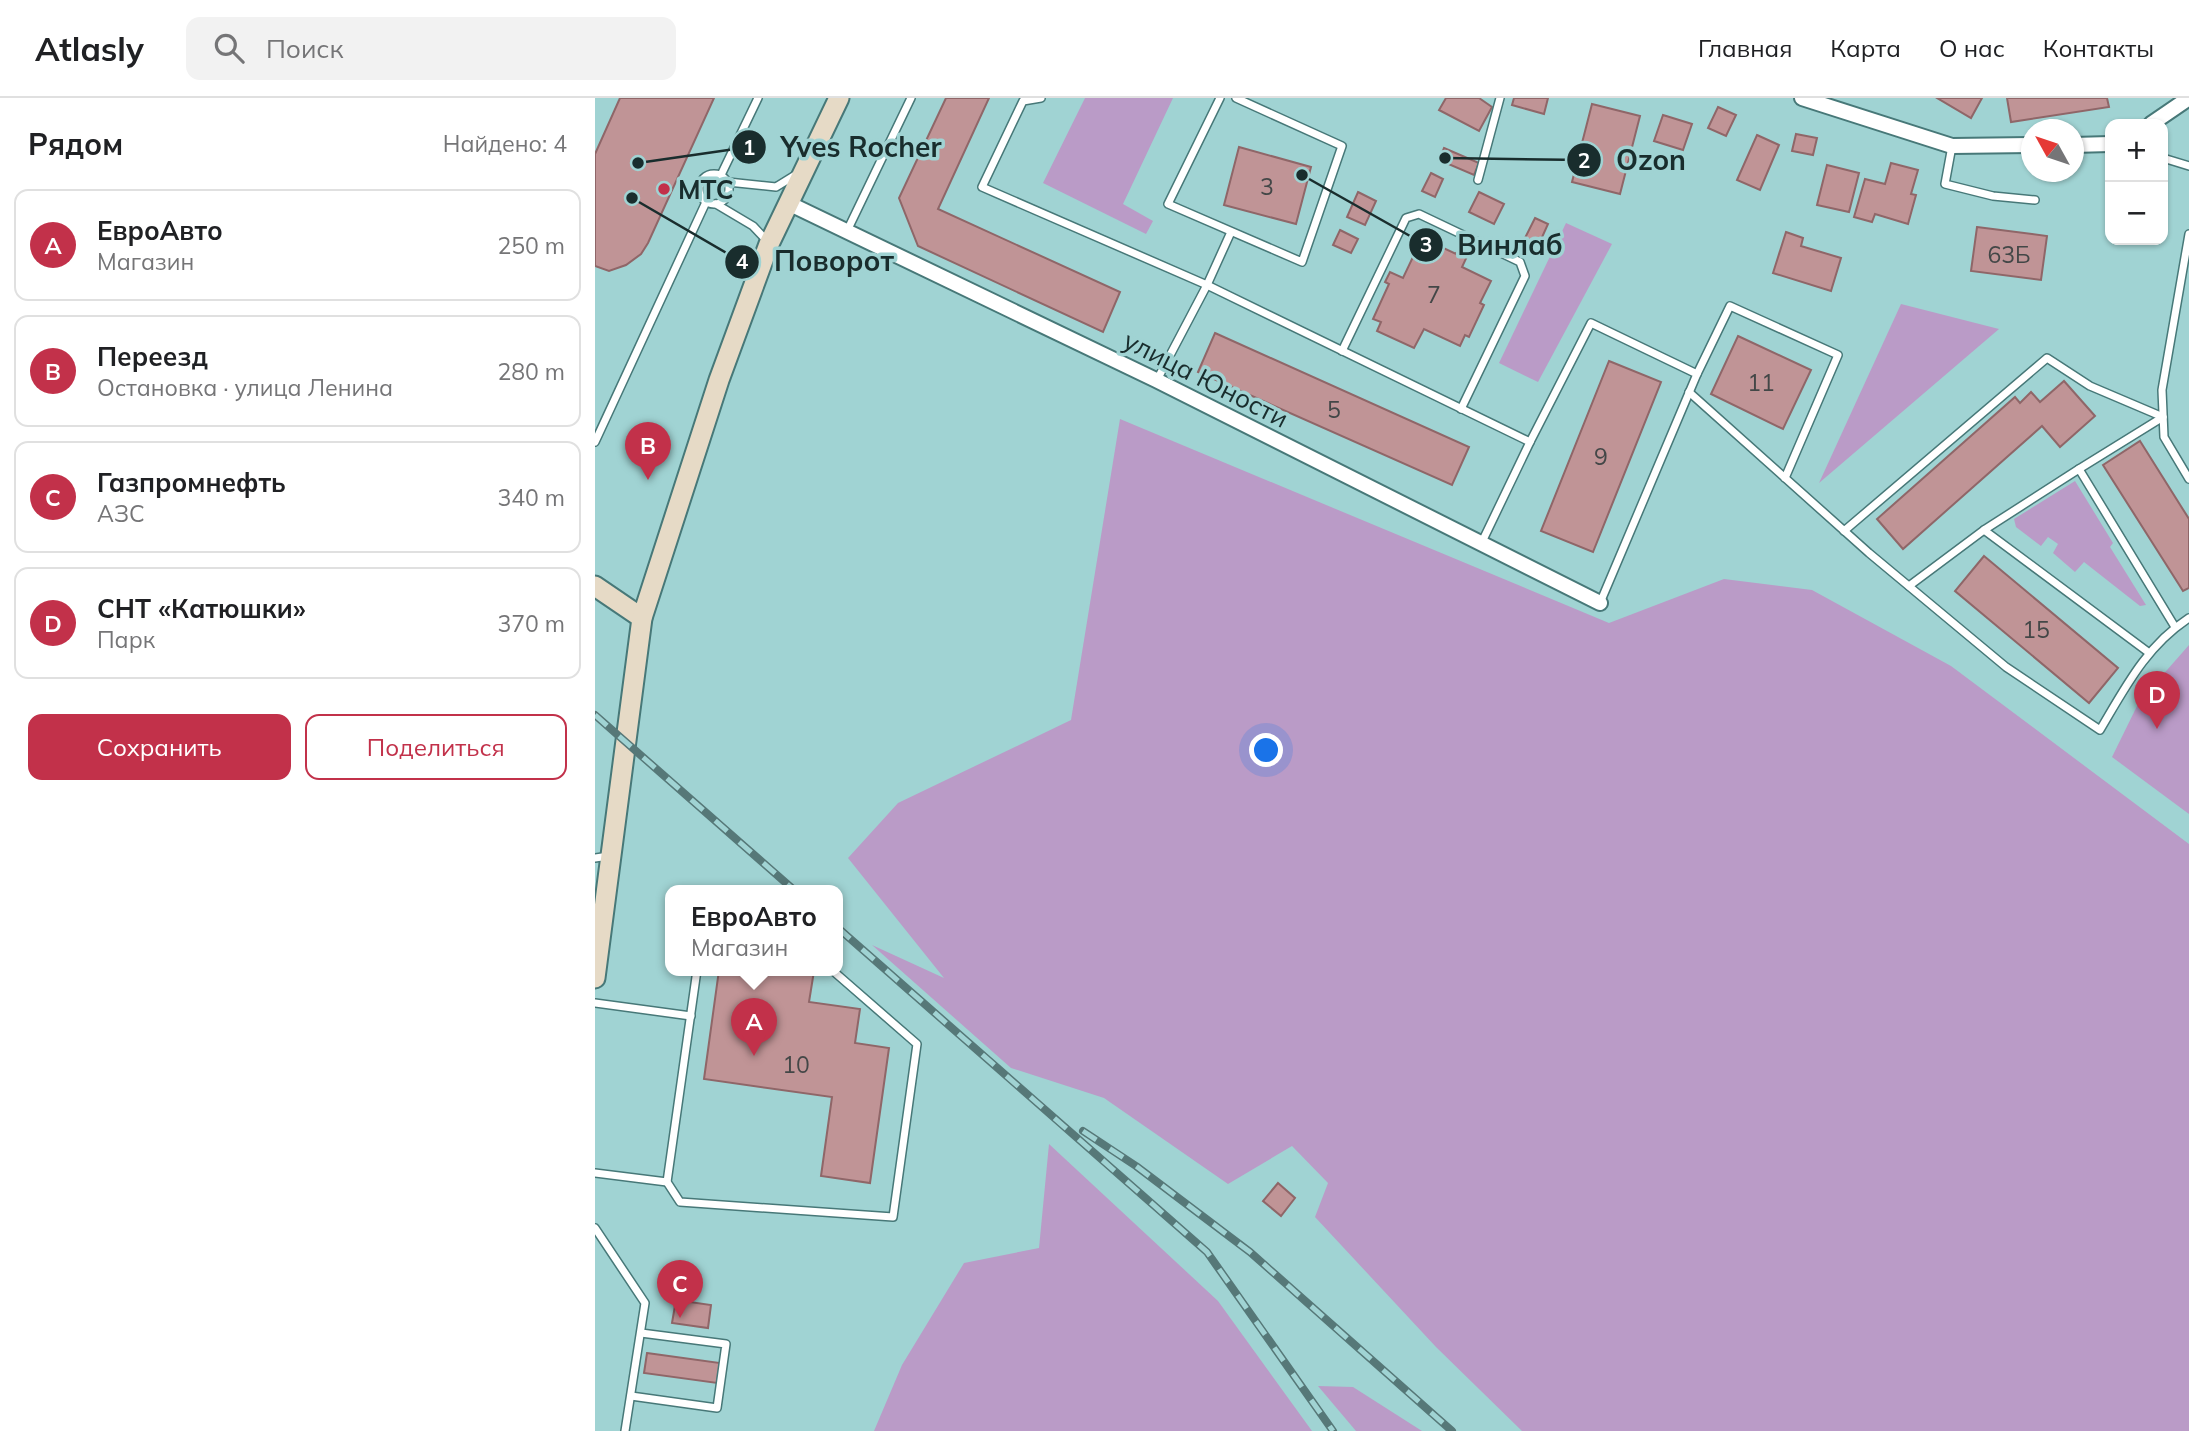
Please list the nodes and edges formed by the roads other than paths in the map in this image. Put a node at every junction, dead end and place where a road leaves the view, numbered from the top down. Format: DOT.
graph roads {
  1 [pos="758,98"];
  2 [pos="839,98"];
  3 [pos="911,98"];
  4 [pos="1041,98"];
  5 [pos="1220,98"];
  6 [pos="1236,98"];
  7 [pos="1500,98"];
  8 [pos="1802,98"];
  9 [pos="2189,99"];
  10 [pos="2159,119"];
  11 [pos="2021,145"];
  12 [pos="2084,145"];
  13 [pos="2105,145"];
  14 [pos="1952,146"];
  15 [pos="2168,160"];
  16 [pos="2189,166"];
  17 [pos="803,169"];
  18 [pos="721,175"];
  19 [pos="1478,180"];
  20 [pos="728,182"];
  21 [pos="2035,200"];
  22 [pos="706,202"];
  23 [pos="716,203"];
  24 [pos="788,203"];
  25 [pos="847,231"];
  26 [pos="1231,232"];
  27 [pos="2189,234"];
  28 [pos="769,244"];
  29 [pos="1207,285"];
  30 [pos="1342,351"];
  31 [pos="1697,374"];
  32 [pos="1156,380"];
  33 [pos="1689,392"];
  34 [pos="1461,409"];
  35 [pos="2163,417"];
  36 [pos="595,442"];
  37 [pos="1530,442"];
  38 [pos="2079,469"];
  39 [pos="1785,478"];
  40 [pos="2189,479"];
  41 [pos="1984,530"];
  42 [pos="1844,531"];
  43 [pos="1481,544"];
  44 [pos="595,586"];
  45 [pos="1909,586"];
  46 [pos="1601,603"];
  47 [pos="642,618"];
  48 [pos="2189,618"];
  49 [pos="2175,627"];
  50 [pos="2148,652"];
  51 [pos="604,857"];
  52 [pos="599,929"];
  53 [pos="696,976"];
  54 [pos="839,976"];
  55 [pos="595,978"];
  56 [pos="595,1003"];
  57 [pos="691,1016"];
  58 [pos="595,1172"];
  59 [pos="667,1182"];
  60 [pos="595,1228"];
  61 [pos="641,1333"];
  62 [pos="631,1396"];
  63 [pos="625,1431"];
  1 -- 18 [label="lane"];
  2 -- 17 [label="main road"];
  3 -- 25 [label="lane"];
  4 -- 29 [label="lane"];
  5 -- 26 [label="lane"];
  6 -- 26 [label="lane"];
  7 -- 19 [label="lane"];
  8 -- 14 [label="street"];
  9 -- 10 [label="street"];
  11 -- 14 [label="street"];
  12 -- 13 [label="street"];
  14 -- 21 [label="lane"];
  15 -- 16 [label="lane"];
  17 -- 20 [label="lane"];
  17 -- 24 [label="main road"];
  18 -- 20 [label="lane"];
  18 -- 22 [label="lane"];
  20 -- 23 [label="lane"];
  22 -- 23 [label="lane"];
  22 -- 36 [label="lane"];
  23 -- 28 [label="lane"];
  24 -- 25 [label="street, улица Юности"];
  24 -- 28 [label="main road"];
  25 -- 32 [label="street, улица Юности"];
  26 -- 29 [label="lane"];
  27 -- 35 [label="lane"];
  28 -- 47 [label="main road"];
  29 -- 30 [label="lane"];
  29 -- 32 [label="lane"];
  30 -- 34 [label="lane"];
  30 -- 34 [label="lane"];
  31 -- 33 [label="lane"];
  31 -- 37 [label="lane"];
  31 -- 39 [label="lane"];
  32 -- 43 [label="street, улица Юности"];
  33 -- 39 [label="lane"];
  33 -- 46 [label="lane"];
  34 -- 37 [label="lane"];
  35 -- 38 [label="lane"];
  35 -- 40 [label="lane"];
  35 -- 42 [label="lane"];
  37 -- 43 [label="lane"];
  38 -- 41 [label="lane"];
  38 -- 49 [label="lane"];
  39 -- 42 [label="lane"];
  41 -- 45 [label="lane"];
  41 -- 50 [label="lane"];
  42 -- 45 [label="lane"];
  43 -- 46 [label="street, улица Юности"];
  44 -- 47 [label="main road"];
  45 -- 50 [label="lane"];
  47 -- 51 [label="main road"];
  48 -- 49 [label="lane"];
  49 -- 50 [label="lane"];
  51 -- 52 [label="main road"];
  52 -- 55 [label="main road"];
  53 -- 57 [label="lane"];
  54 -- 59 [label="lane"];
  56 -- 57 [label="lane"];
  57 -- 59 [label="lane"];
  58 -- 59 [label="lane"];
  60 -- 61 [label="lane"];
  61 -- 62 [label="lane"];
  61 -- 62 [label="lane"];
  62 -- 63 [label="lane"];
}
